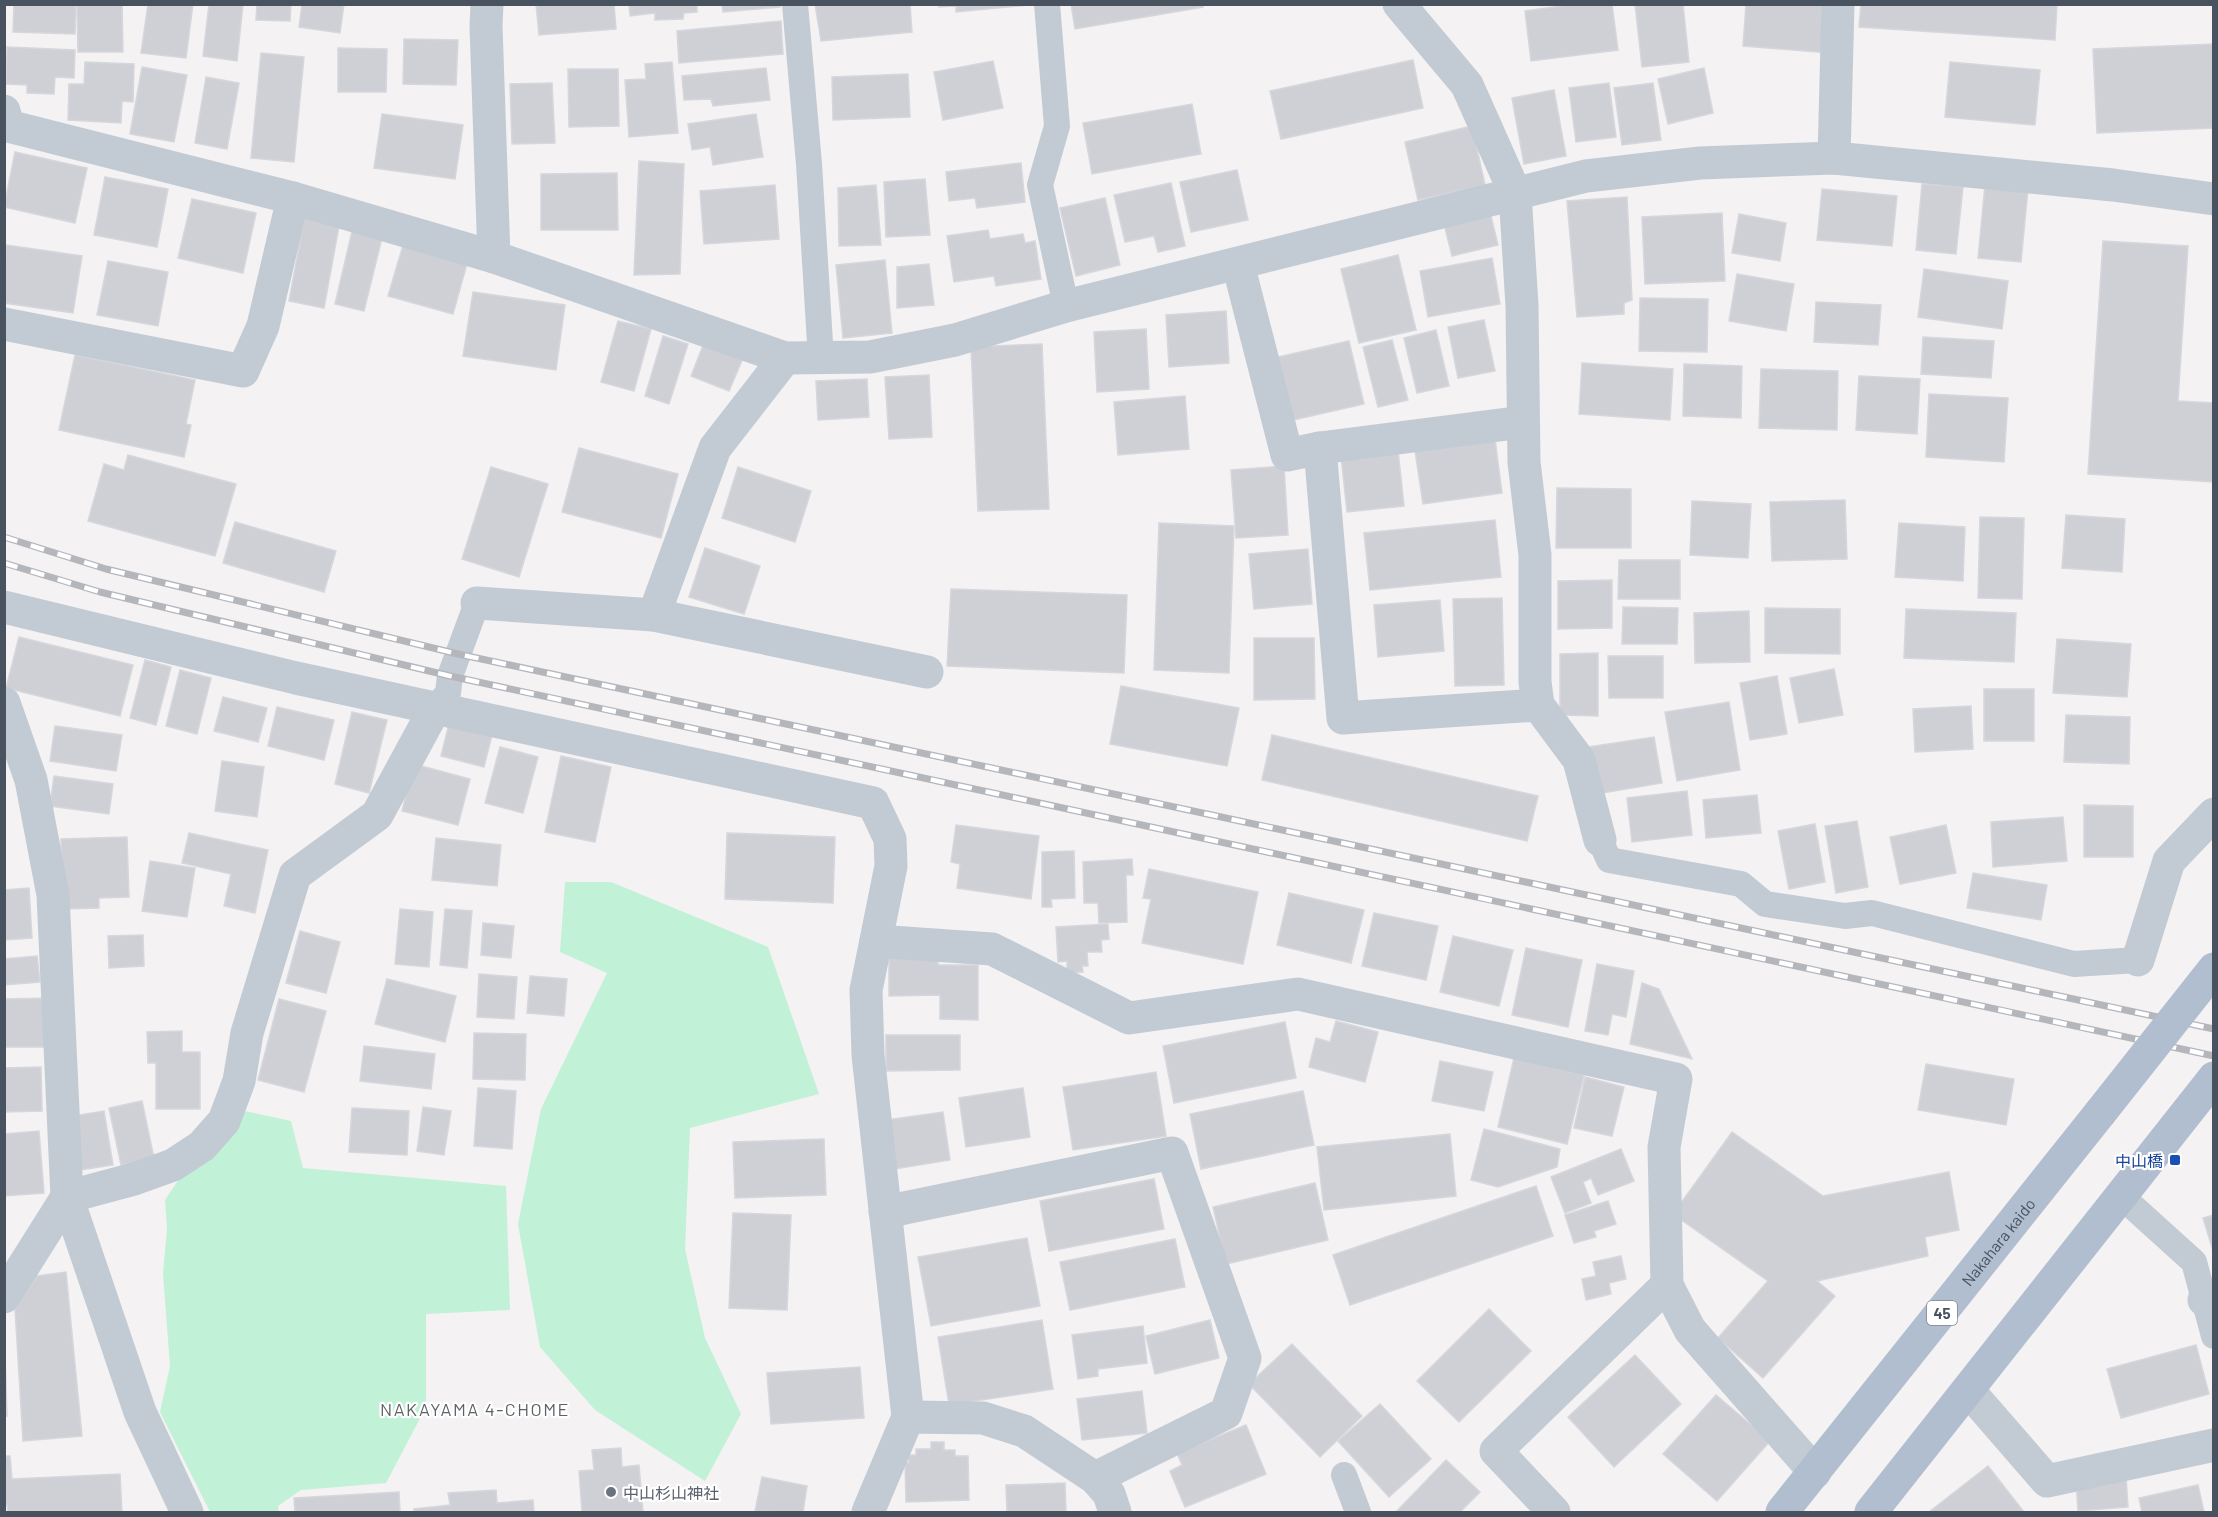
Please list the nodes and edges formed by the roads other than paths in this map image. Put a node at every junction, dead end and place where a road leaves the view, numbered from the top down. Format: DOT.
graph roads {
  1 [pos="487,4"];
  2 [pos="795,4"];
  3 [pos="1047,4"];
  4 [pos="1399,4"];
  5 [pos="1838,4"];
  6 [pos="6,127"];
  7 [pos="1834,159"];
  8 [pos="1515,193"];
  9 [pos="292,198"];
  10 [pos="2214,199"];
  11 [pos="494,257"];
  12 [pos="1238,264"];
  13 [pos="1066,306"];
  14 [pos="4,324"];
  15 [pos="785,357"];
  16 [pos="821,359"];
  17 [pos="1523,422"];
  18 [pos="1320,448"];
  19 [pos="477,603"];
  20 [pos="4,607"];
  21 [pos="654,615"];
  22 [pos="927,672"];
  23 [pos="4,703"];
  24 [pos="1538,705"];
  25 [pos="435,708"];
  26 [pos="2214,814"];
  27 [pos="1600,840"];
  28 [pos="876,941"];
  29 [pos="2138,960"];
  30 [pos="2214,969"];
  31 [pos="2214,1078"];
  32 [pos="2121,1196"];
  33 [pos="67,1197"];
  34 [pos="885,1212"];
  35 [pos="1667,1285"];
  36 [pos="4,1297"];
  37 [pos="2209,1298"];
  38 [pos="2214,1336"];
  39 [pos="1968,1390"];
  40 [pos="908,1418"];
  41 [pos="2214,1445"];
  42 [pos="1815,1472"];
  43 [pos="1344,1475"];
  44 [pos="1095,1478"];
  45 [pos="187,1512"];
  46 [pos="868,1512"];
  47 [pos="1115,1512"];
  48 [pos="1358,1512"];
  49 [pos="1554,1512"];
  50 [pos="1782,1512"];
  51 [pos="1871,1512"];
  1 -- 11 [label="street"];
  2 -- 16 [label="lane"];
  3 -- 13 [label="lane"];
  4 -- 8 [label="street"];
  5 -- 7 [label="street"];
  6 -- 9 [label="street"];
  7 -- 8 [label="street"];
  7 -- 10 [label="street"];
  8 -- 12 [label="street"];
  8 -- 17 [label="street"];
  9 -- 11 [label="street"];
  9 -- 14 [label="street"];
  11 -- 15 [label="street"];
  12 -- 13 [label="street"];
  12 -- 18 [label="street"];
  13 -- 16 [label="street"];
  15 -- 16 [label="street"];
  15 -- 21 [label="street"];
  17 -- 18 [label="street"];
  17 -- 24 [label="street"];
  18 -- 24 [label="street"];
  19 -- 21 [label="street"];
  19 -- 25 [label="lane"];
  20 -- 25 [label="street"];
  21 -- 22 [label="street"];
  23 -- 33 [label="street"];
  24 -- 27 [label="street"];
  25 -- 28 [label="street"];
  25 -- 33 [label="street"];
  26 -- 29 [label="street"];
  27 -- 29 [label="lane"];
  28 -- 34 [label="street"];
  28 -- 35 [label="street"];
  30 -- 42 [label="main road, Nakahara kaido / 45, bridge"];
  31 -- 32 [label="main road"];
  32 -- 37 [label="lane"];
  32 -- 39 [label="main road"];
  33 -- 36 [label="street"];
  33 -- 45 [label="street"];
  34 -- 40 [label="street"];
  34 -- 44 [label="street"];
  35 -- 42 [label="street"];
  35 -- 49 [label="street"];
  37 -- 38 [label="lane"];
  39 -- 41 [label="street"];
  39 -- 51 [label="main road"];
  40 -- 44 [label="street"];
  40 -- 46 [label="street"];
  42 -- 50 [label="main road, Nakahara kaido / 45"];
  43 -- 48 [label="lane"];
  44 -- 47 [label="street"];
}
